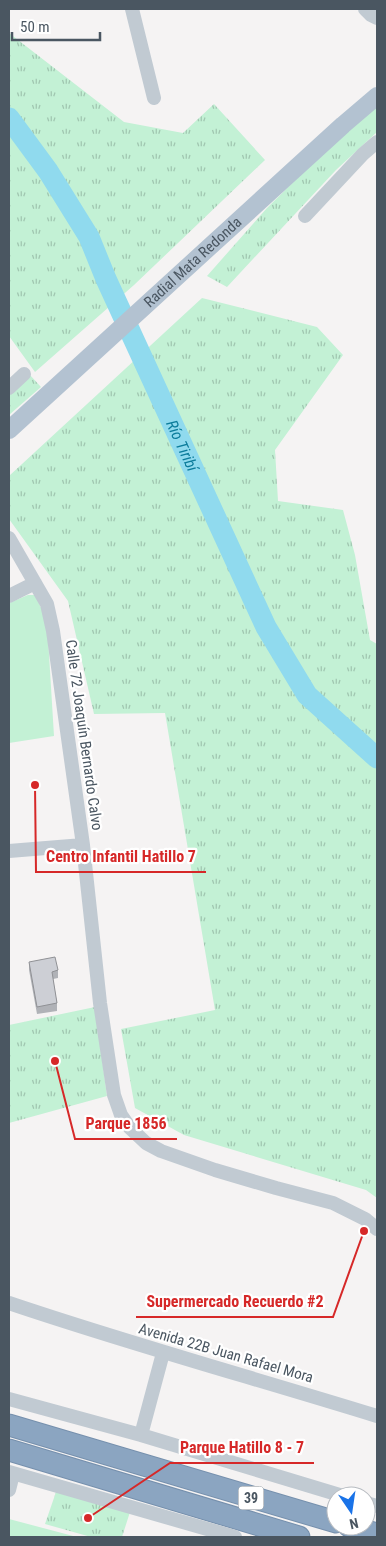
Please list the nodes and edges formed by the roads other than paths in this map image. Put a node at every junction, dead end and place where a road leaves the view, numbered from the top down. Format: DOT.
graph roads {
  1 [pos="132,9"];
  2 [pos="365,9"];
  3 [pos="377,18"];
  4 [pos="377,96"];
  5 [pos="154,98"];
  6 [pos="377,142"];
  7 [pos="305,216"];
  8 [pos="24,374"];
  9 [pos="9,388"];
  10 [pos="9,430"];
  11 [pos="9,538"];
  12 [pos="35,582"];
  13 [pos="9,596"];
  14 [pos="82,845"];
  15 [pos="9,851"];
  16 [pos="377,1229"];
  17 [pos="9,1303"];
  18 [pos="163,1353"];
  19 [pos="9,1399"];
  20 [pos="377,1416"];
  21 [pos="9,1425"];
  22 [pos="141,1436"];
  23 [pos="9,1450"];
  24 [pos="11,1473"];
  25 [pos="9,1490"];
  26 [pos="326,1491"];
  27 [pos="326,1519"];
  28 [pos="235,1537"];
  29 [pos="298,1537"];
  1 -- 5 [label="street"];
  2 -- 3 [label="street"];
  4 -- 10 [label="main road, Radial Mata Redonda"];
  6 -- 7 [label="street"];
  8 -- 9 [label="street"];
  11 -- 12 [label="street, Calle 72 Joaquín Bernardo Calvo"];
  12 -- 13 [label="street"];
  12 -- 14 [label="street, Calle 72 Joaquín Bernardo Calvo"];
  14 -- 15 [label="street"];
  14 -- 16 [label="street, Calle 72 Joaquín Bernardo Calvo"];
  17 -- 18 [label="street, Avenida 22B Juan Rafael Mora"];
  18 -- 20 [label="street, Avenida 22B Juan Rafael Mora"];
  18 -- 22 [label="street"];
  19 -- 22 [label="street"];
  21 -- 27 [label="highway, 39"];
  22 -- 26 [label="street"];
  23 -- 29 [label="highway, 39"];
  24 -- 25 [label="street"];
  24 -- 28 [label="street"];
}
